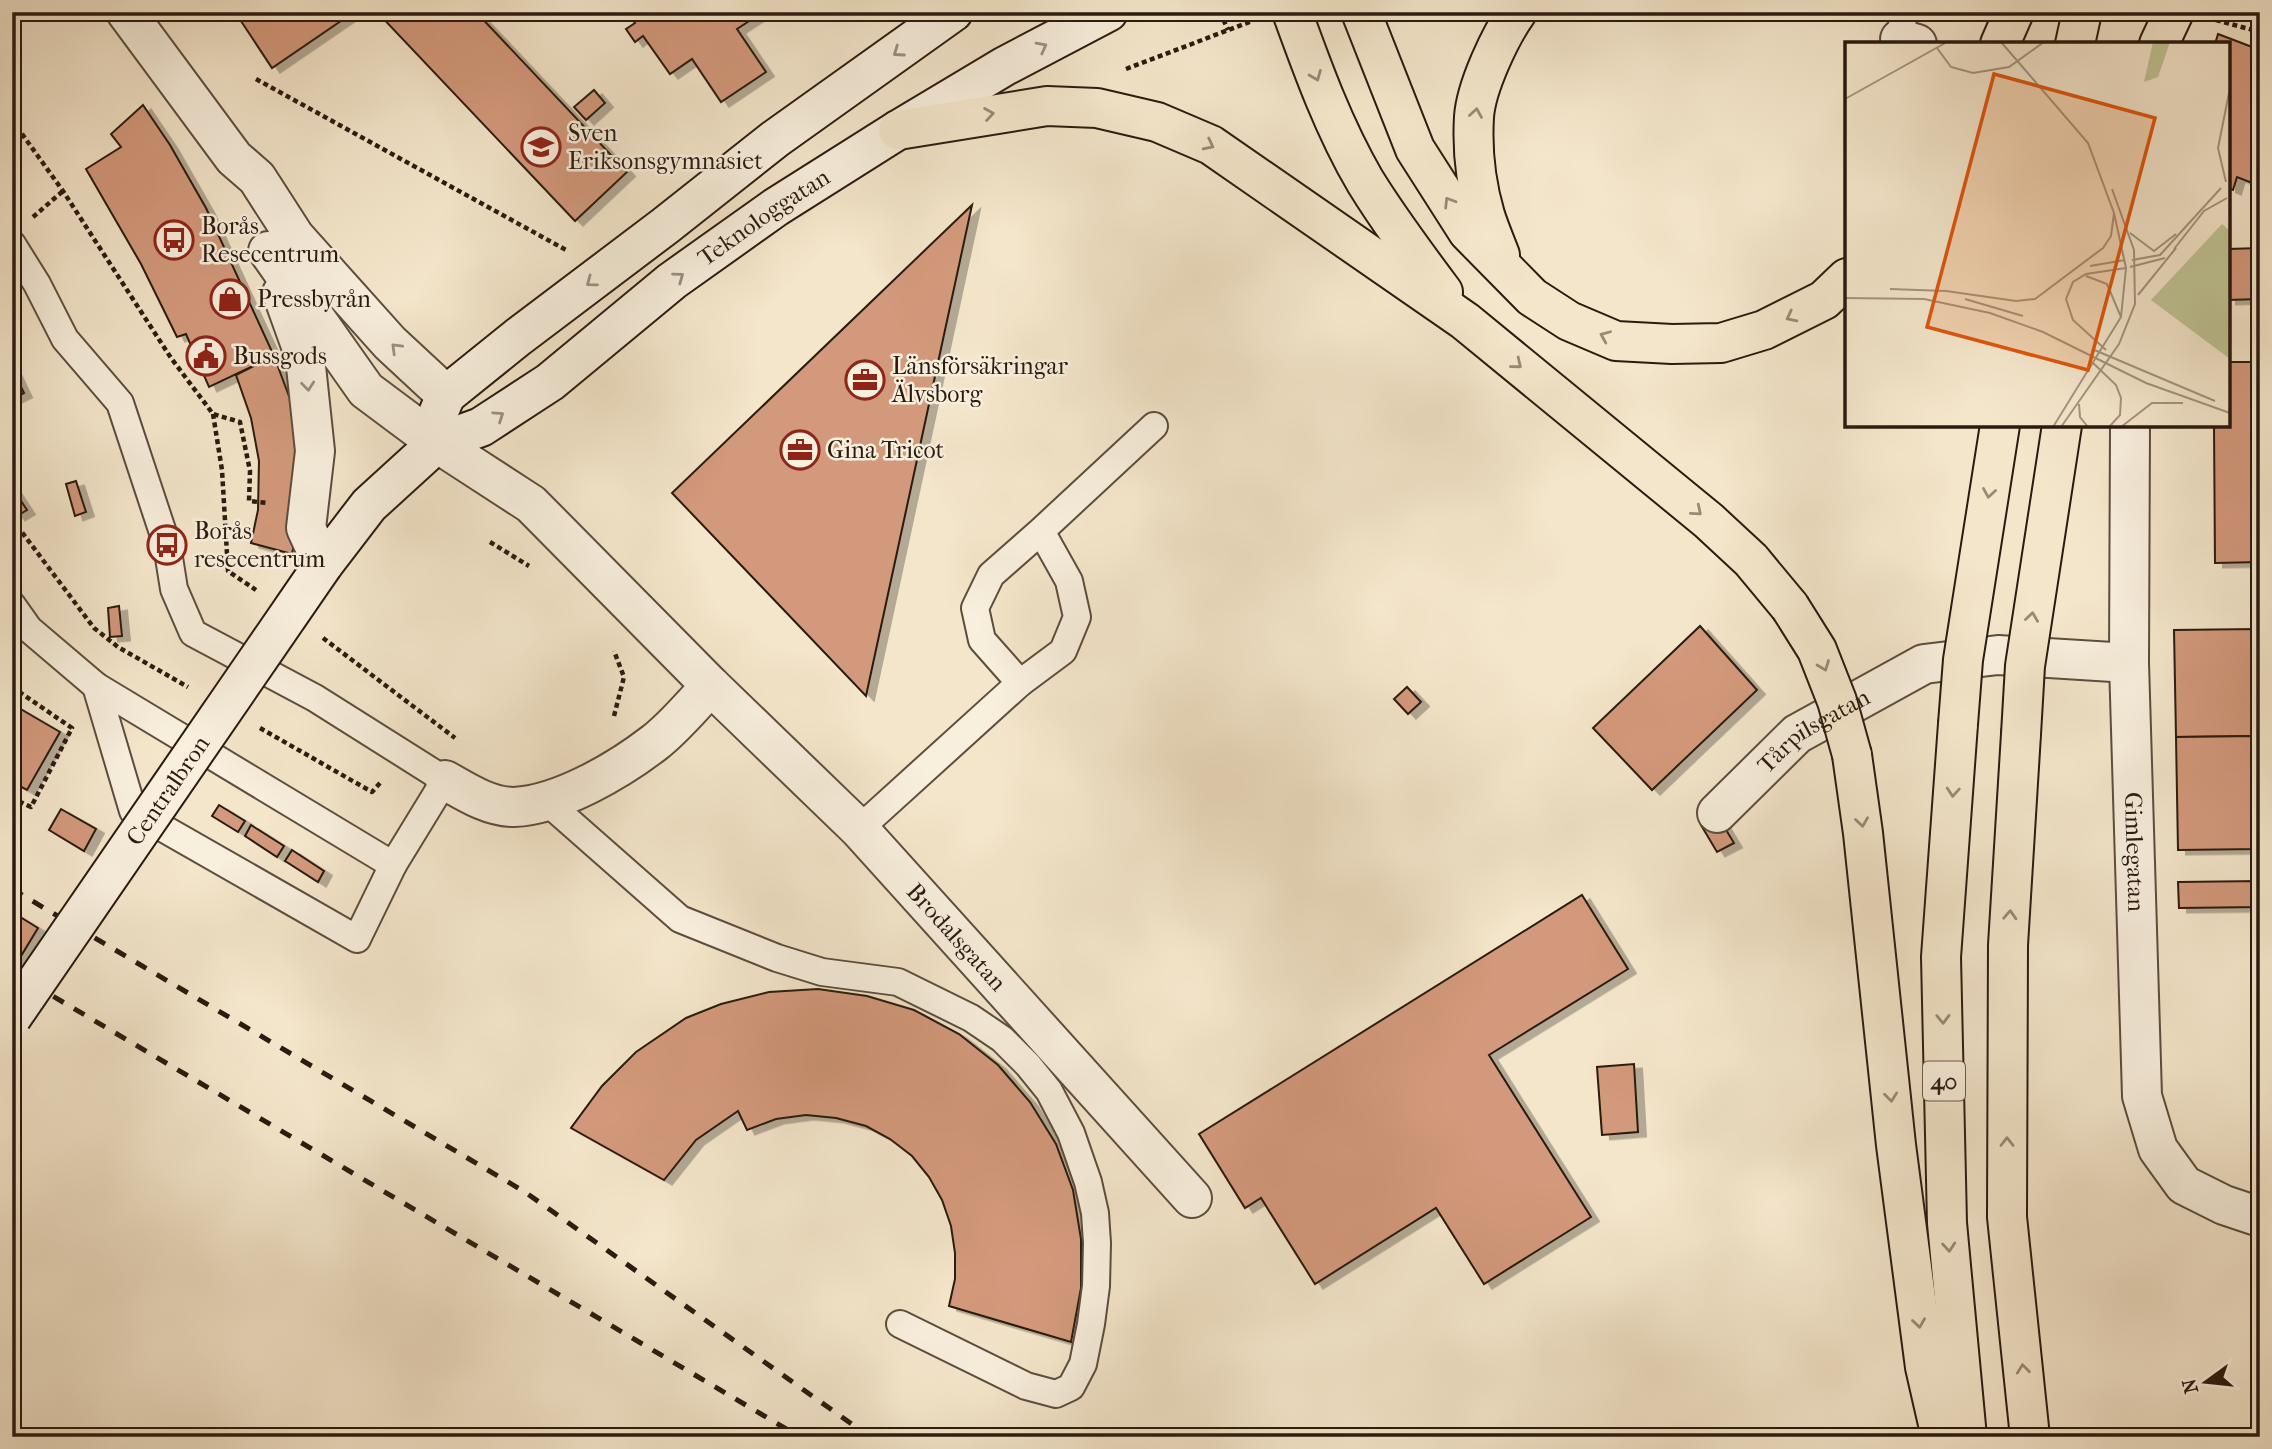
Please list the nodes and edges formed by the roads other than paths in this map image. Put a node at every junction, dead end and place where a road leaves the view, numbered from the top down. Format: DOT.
graph roads {
  1 [pos="126,12"];
  2 [pos="953,12"];
  3 [pos="1108,12"];
  4 [pos="1292,12"];
  5 [pos="1361,12"];
  6 [pos="1517,12"];
  7 [pos="2014,12"];
  8 [pos="2082,12"];
  9 [pos="2147,12"];
  10 [pos="2174,12"];
  11 [pos="2001,42"];
  12 [pos="2076,42"];
  13 [pos="2140,42"];
  14 [pos="2160,42"];
  15 [pos="898,130"];
  16 [pos="234,158"];
  17 [pos="12,244"];
  18 [pos="268,251"];
  19 [pos="1507,274"];
  20 [pos="1845,280"];
  21 [pos="1465,321"];
  22 [pos="446,396"];
  23 [pos="1154,426"];
  24 [pos="2000,427"];
  25 [pos="2062,427"];
  26 [pos="2130,427"];
  27 [pos="437,443"];
  28 [pos="1041,531"];
  29 [pos="323,565"];
  30 [pos="12,605"];
  31 [pos="2129,663"];
  32 [pos="1020,683"];
  33 [pos="96,686"];
  34 [pos="711,686"];
  35 [pos="445,779"];
  36 [pos="546,801"];
  37 [pos="1717,813"];
  38 [pos="859,829"];
  39 [pos="393,865"];
  40 [pos="12,1017"];
  41 [pos="1192,1198"];
  42 [pos="2260,1217"];
  43 [pos="900,1324"];
  44 [pos="1941,1437"];
  45 [pos="1967,1437"];
  46 [pos="2030,1437"];
  1 -- 16 [label="street"];
  2 -- 22 [label="street, Teknologgatan, one-way"];
  15 -- 3 [label="street, Teknologgatan, one-way"];
  4 -- 21 [label="highway, one-way"];
  19 -- 5 [label="highway, one-way"];
  19 -- 6 [label="highway, one-way"];
  7 -- 11 [label="highway"];
  8 -- 12 [label="highway"];
  9 -- 13 [label="highway"];
  10 -- 14 [label="highway"];
  15 -- 21 [label="highway, one-way"];
  27 -- 15 [label="street, Teknologgatan, one-way"];
  16 -- 18 [label="street"];
  22 -- 16 [label="street, one-way"];
  17 -- 35 [label="lane"];
  18 -- 27 [label="street, Brodalsgatan"];
  18 -- 29 [label="street, one-way"];
  20 -- 19 [label="highway, one-way"];
  21 -- 44 [label="highway, one-way, bridge"];
  22 -- 27 [label="street"];
  23 -- 28 [label="lane"];
  24 -- 45 [label="highway, 40, one-way, bridge"];
  46 -- 25 [label="highway, one-way, bridge"];
  26 -- 31 [label="street, Gimlegatan"];
  27 -- 29 [label="street, Teknologgatan"];
  27 -- 34 [label="street, Brodalsgatan"];
  28 -- 32 [label="lane"];
  28 -- 32 [label="lane"];
  29 -- 40 [label="street, Centralbron, bridge"];
  30 -- 33 [label="lane"];
  31 -- 37 [label="street, Tårpilsgatan"];
  31 -- 42 [label="street, Gimlegatan"];
  32 -- 38 [label="lane"];
  33 -- 39 [label="lane"];
  33 -- 39 [label="lane"];
  34 -- 36 [label="street"];
  34 -- 38 [label="street, Brodalsgatan"];
  35 -- 36 [label="street"];
  35 -- 39 [label="lane"];
  36 -- 43 [label="lane"];
  38 -- 41 [label="street, Brodalsgatan"];
}
